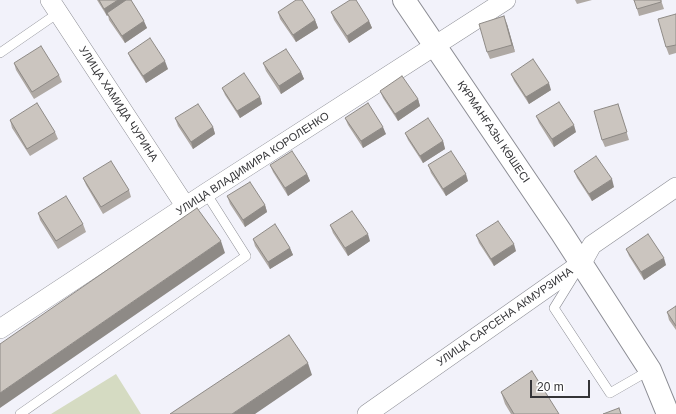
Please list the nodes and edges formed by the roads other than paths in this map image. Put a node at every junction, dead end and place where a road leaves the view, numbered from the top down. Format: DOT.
graph roads {
  1 [pos="404,0"];
  2 [pos="506,0"];
  3 [pos="54,6"];
  4 [pos="434,46"];
  5 [pos="0,53"];
  6 [pos="676,187"];
  7 [pos="206,193"];
  8 [pos="186,207"];
  9 [pos="582,264"];
  10 [pos="0,329"];
  11 [pos="650,370"];
  12 [pos="20,414"];
  13 [pos="367,414"];
  14 [pos="668,414"];
  1 -- 4 [label="street, ҚҰРМАНҒАЗЫ КӨШЕСІ"];
  2 -- 4 [label="street, УЛИЦА ВЛАДИМИРА КОРОЛЕНКО"];
  3 -- 5 [label="lane"];
  3 -- 8 [label="street, УЛИЦА ХАМИДА ЧУРИНА"];
  4 -- 7 [label="street, УЛИЦА ВЛАДИМИРА КОРОЛЕНКО"];
  4 -- 9 [label="street, ҚҰРМАНҒАЗЫ КӨШЕСІ"];
  6 -- 9 [label="street, УЛИЦА САРСЕНА АКМУРЗИНА"];
  7 -- 8 [label="street, УЛИЦА ВЛАДИМИРА КОРОЛЕНКО"];
  7 -- 12 [label="lane"];
  8 -- 10 [label="street, УЛИЦА ВЛАДИМИРА КОРОЛЕНКО"];
  9 -- 11 [label="street, ҚҰРМАНҒАЗЫ КӨШЕСІ"];
  9 -- 11 [label="lane"];
  9 -- 13 [label="street, УЛИЦА САРСЕНА АКМУРЗИНА"];
  11 -- 14 [label="street, ҚҰРМАНҒАЗЫ КӨШЕСІ"];
}
